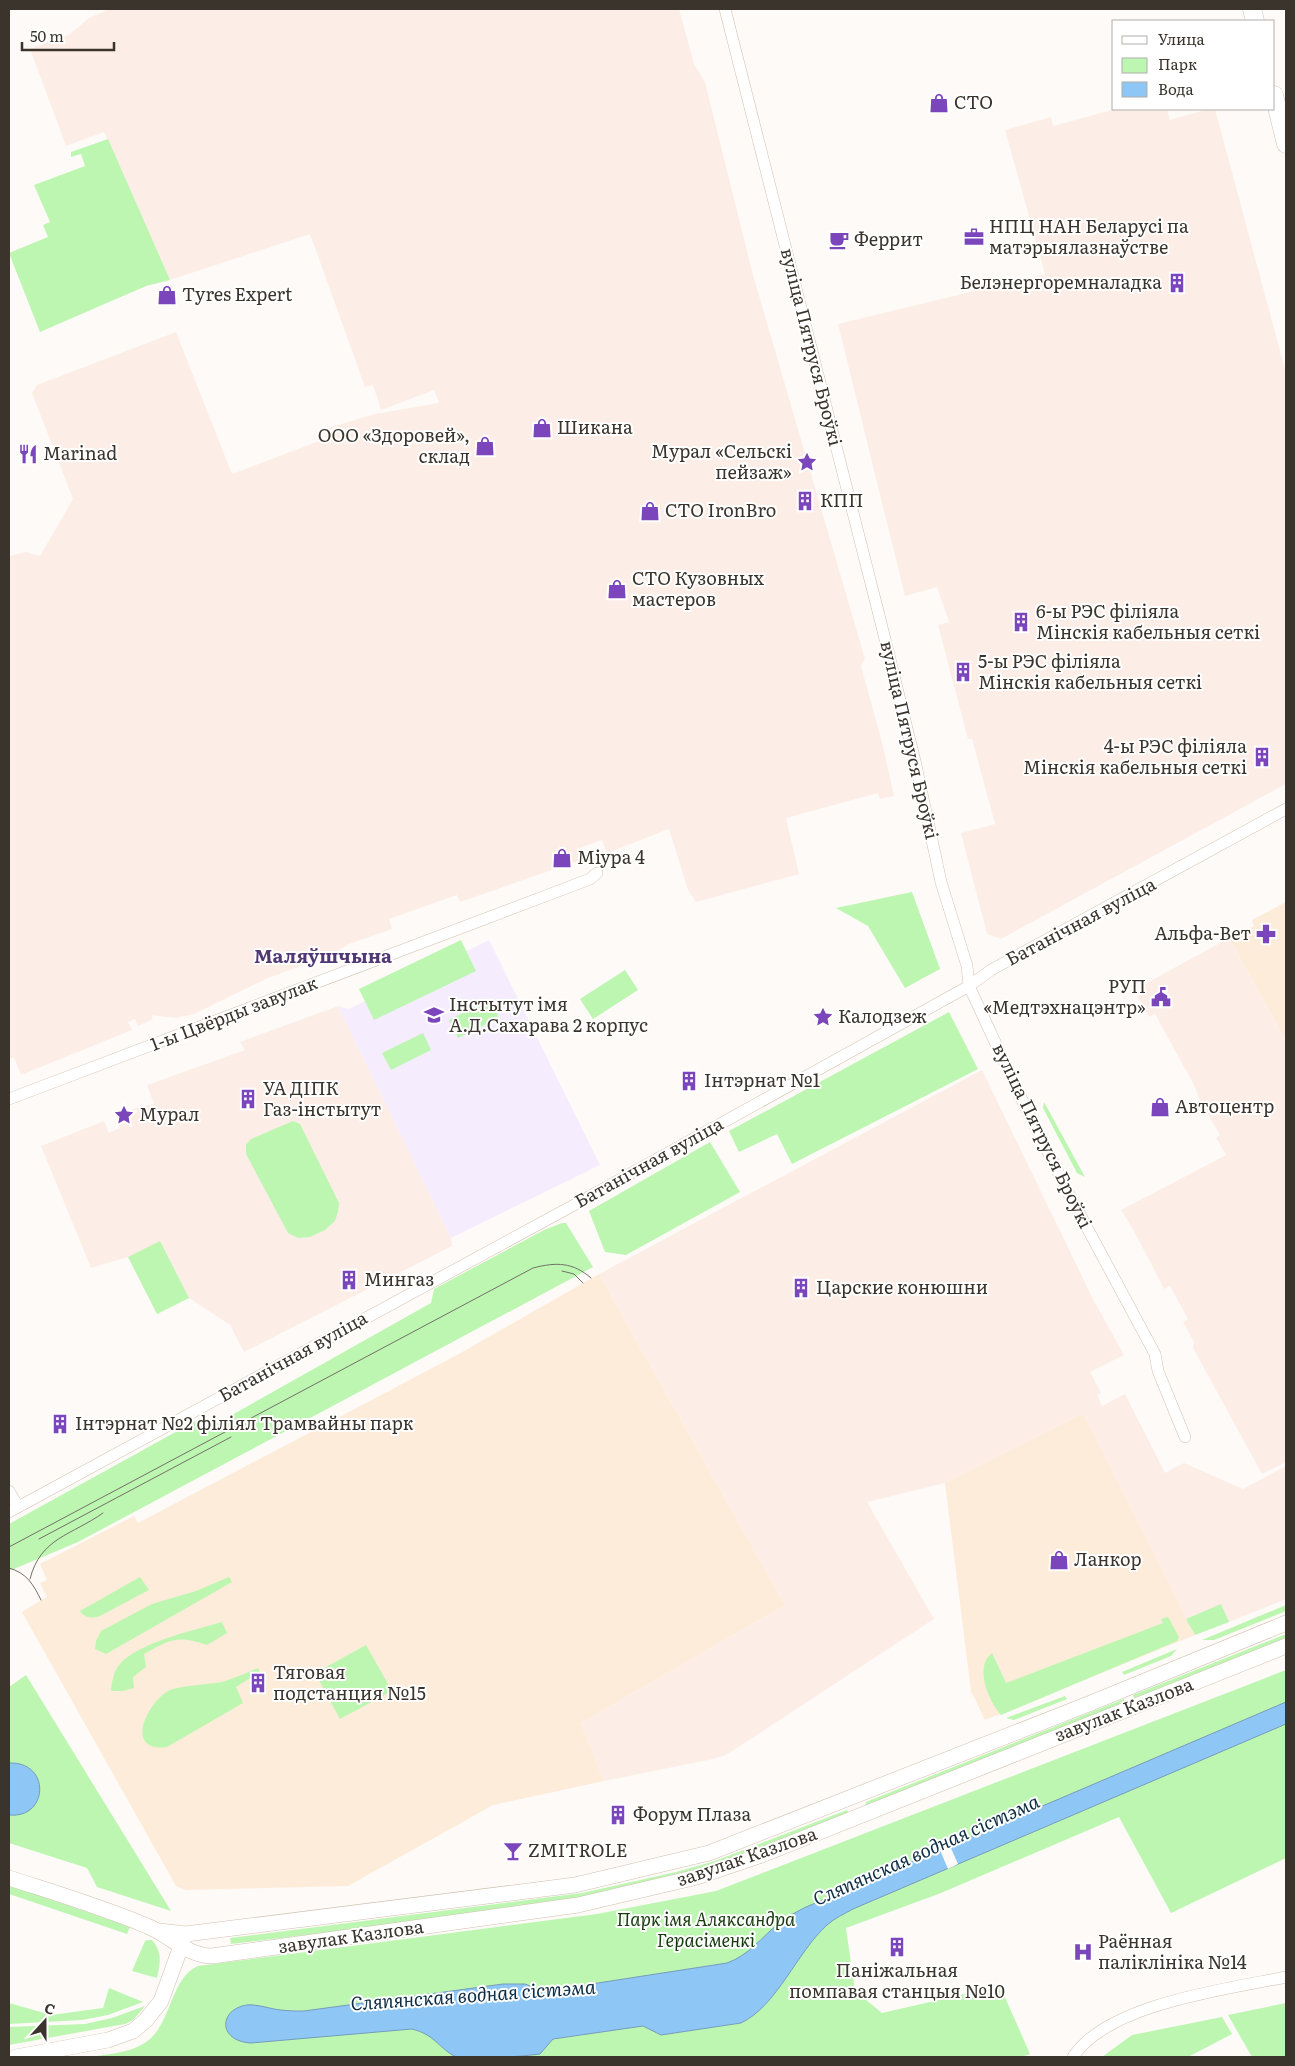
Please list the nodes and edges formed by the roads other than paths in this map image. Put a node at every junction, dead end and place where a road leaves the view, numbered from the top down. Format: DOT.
graph roads {
  1 [pos="725,9"];
  2 [pos="1275,99"];
  3 [pos="1286,144"];
  4 [pos="1286,809"];
  5 [pos="597,873"];
  6 [pos="969,986"];
  7 [pos="9,1099"];
  8 [pos="1185,1437"];
  9 [pos="9,1491"];
  10 [pos="13,1509"];
  11 [pos="1286,1623"];
  12 [pos="1286,1646"];
  13 [pos="854,1797"];
  14 [pos="862,1814"];
  15 [pos="9,1878"];
  16 [pos="183,1940"];
  17 [pos="1286,1976"];
  18 [pos="16,2057"];
  19 [pos="1073,2057"];
  1 -- 6 [label="street, вуліца Пятруся Броўкі"];
  2 -- 3 [label="main road"];
  4 -- 6 [label="street, Батанічная вуліца"];
  5 -- 7 [label="street, 1-ы Цвёрды завулак"];
  6 -- 8 [label="street, вуліца Пятруся Броўкі"];
  6 -- 10 [label="street, Батанічная вуліца"];
  9 -- 10 [label="street"];
  11 -- 13 [label="main road, завулак Казлова"];
  12 -- 14 [label="main road, завулак Казлова"];
  13 -- 14 [label="main road"];
  13 -- 16 [label="main road, завулак Казлова"];
  14 -- 16 [label="main road, завулак Казлова"];
  15 -- 16 [label="main road, завулак Казлова"];
  16 -- 18 [label="main road"];
  17 -- 19 [label="street"];
}
